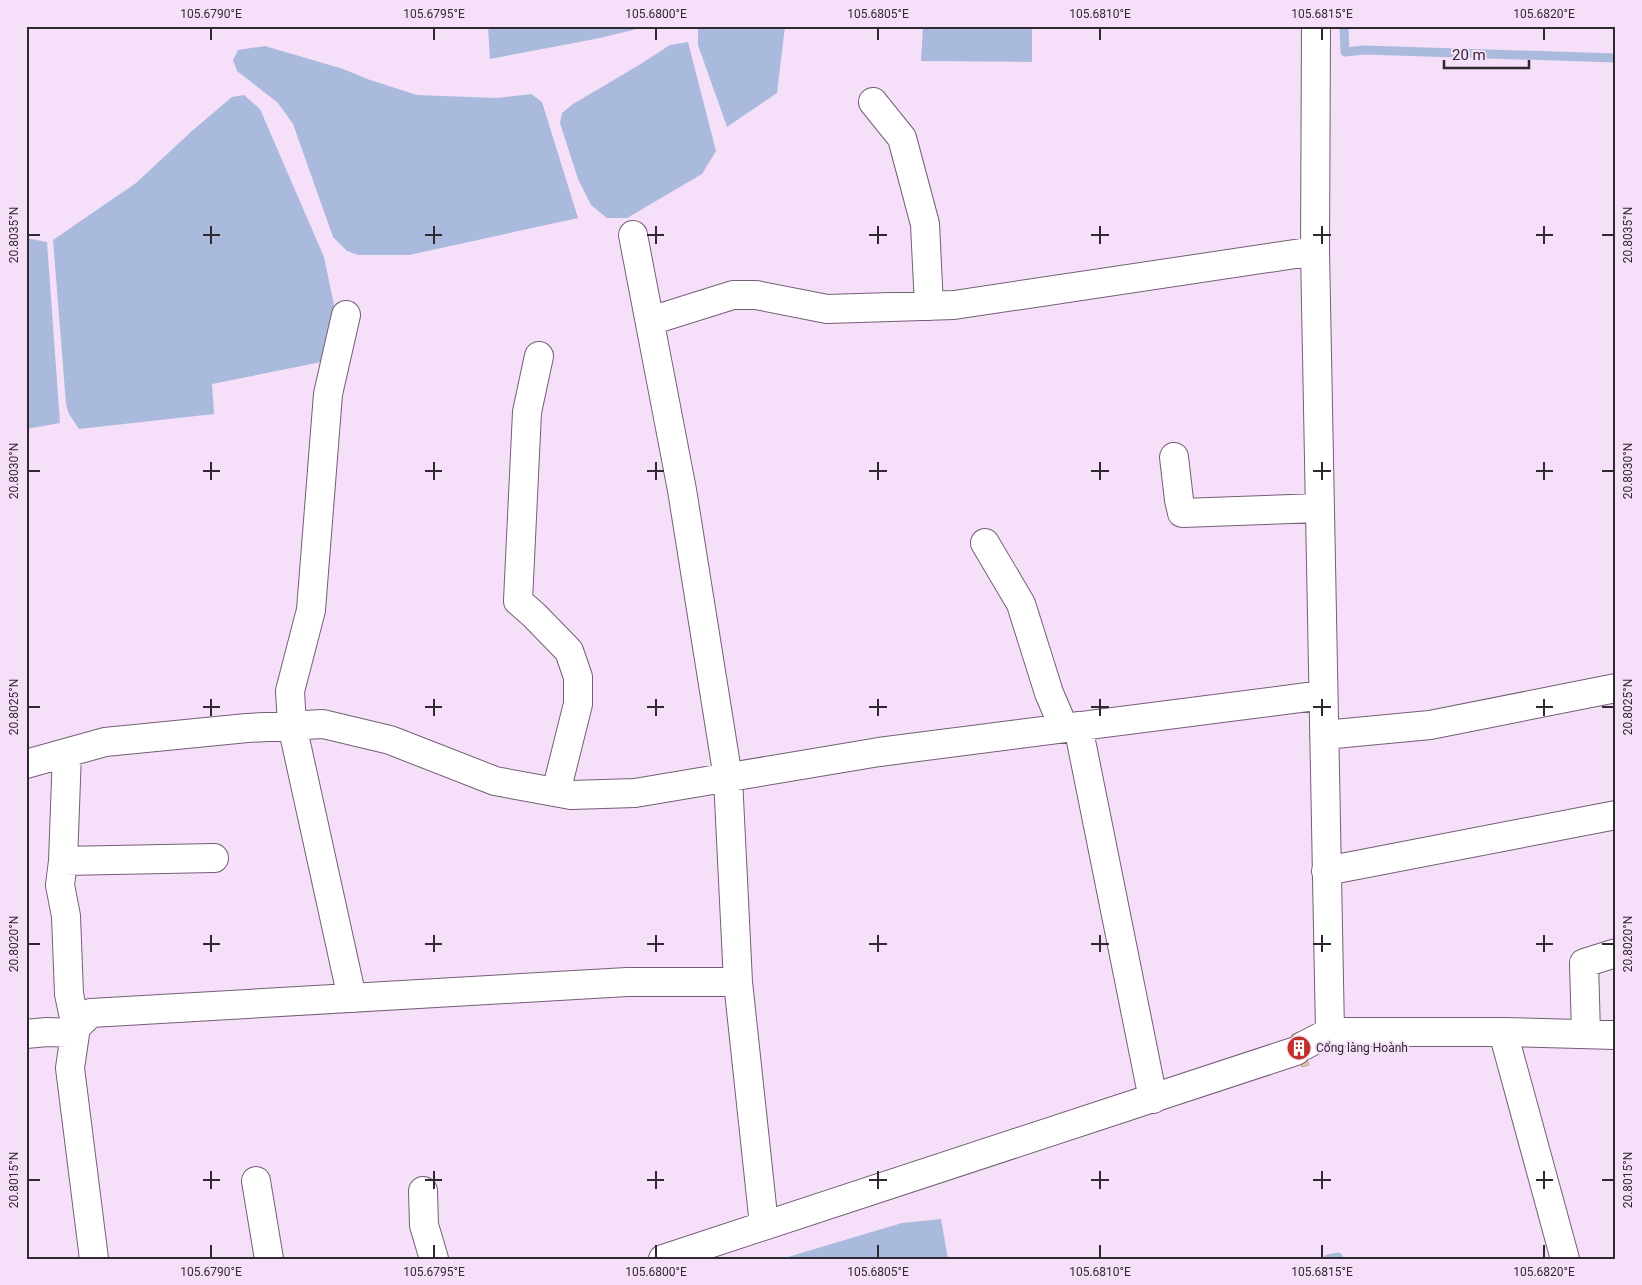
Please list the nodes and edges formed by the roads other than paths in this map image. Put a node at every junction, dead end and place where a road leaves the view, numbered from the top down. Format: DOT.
graph roads {
  1 [pos="1316,26"];
  2 [pos="873,102"];
  3 [pos="633,235"];
  4 [pos="1315,251"];
  5 [pos="928,306"];
  6 [pos="346,315"];
  7 [pos="650,321"];
  8 [pos="539,356"];
  9 [pos="1174,456"];
  10 [pos="1320,508"];
  11 [pos="985,544"];
  12 [pos="1616,688"];
  13 [pos="1323,695"];
  14 [pos="292,725"];
  15 [pos="1071,727"];
  16 [pos="1324,735"];
  17 [pos="66,753"];
  18 [pos="26,764"];
  19 [pos="728,778"];
  20 [pos="556,792"];
  21 [pos="1616,815"];
  22 [pos="214,858"];
  23 [pos="62,860"];
  24 [pos="1326,871"];
  25 [pos="1616,953"];
  26 [pos="738,982"];
  27 [pos="352,998"];
  28 [pos="75,1030"];
  29 [pos="1330,1032"];
  30 [pos="1503,1032"];
  31 [pos="26,1034"];
  32 [pos="1586,1034"];
  33 [pos="1616,1035"];
  34 [pos="1152,1099"];
  35 [pos="256,1181"];
  36 [pos="423,1191"];
  37 [pos="764,1225"];
  38 [pos="94,1259"];
  39 [pos="270,1259"];
  40 [pos="434,1259"];
  41 [pos="664,1259"];
  42 [pos="1565,1259"];
  1 -- 4 [label="street"];
  2 -- 5 [label="street"];
  3 -- 7 [label="street"];
  4 -- 5 [label="street"];
  4 -- 10 [label="street"];
  5 -- 7 [label="street"];
  6 -- 14 [label="street"];
  7 -- 19 [label="street"];
  8 -- 20 [label="street"];
  9 -- 10 [label="street"];
  10 -- 13 [label="street"];
  11 -- 15 [label="street"];
  12 -- 16 [label="street"];
  13 -- 15 [label="street"];
  13 -- 16 [label="street"];
  14 -- 17 [label="street"];
  14 -- 20 [label="street"];
  14 -- 27 [label="street"];
  15 -- 19 [label="street"];
  15 -- 34 [label="street"];
  16 -- 24 [label="street"];
  17 -- 18 [label="street"];
  17 -- 23 [label="street"];
  19 -- 20 [label="street"];
  19 -- 26 [label="street"];
  21 -- 24 [label="street"];
  22 -- 23 [label="street"];
  23 -- 28 [label="street"];
  24 -- 29 [label="street"];
  25 -- 32 [label="street"];
  26 -- 27 [label="street"];
  26 -- 37 [label="street"];
  27 -- 28 [label="street"];
  28 -- 31 [label="street"];
  28 -- 38 [label="street"];
  29 -- 30 [label="street"];
  29 -- 34 [label="street"];
  30 -- 32 [label="street"];
  30 -- 42 [label="street"];
  32 -- 33 [label="street"];
  34 -- 37 [label="street"];
  35 -- 39 [label="street"];
  36 -- 40 [label="street"];
  37 -- 41 [label="street"];
}
